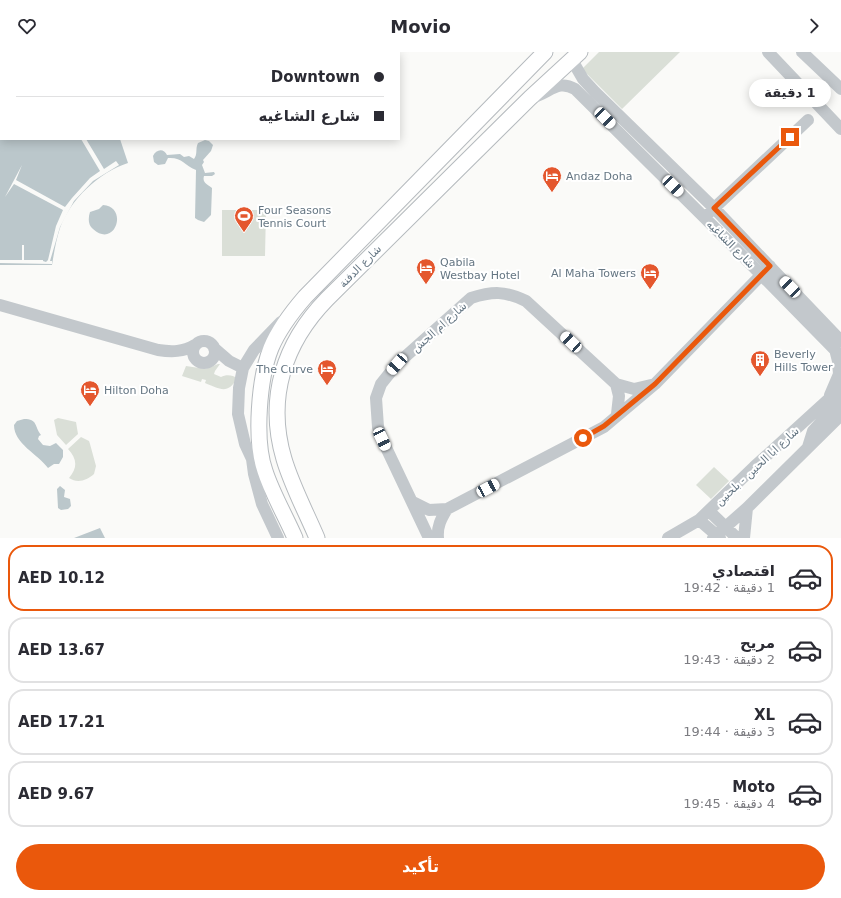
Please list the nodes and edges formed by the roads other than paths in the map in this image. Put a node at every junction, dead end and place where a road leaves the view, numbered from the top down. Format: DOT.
graph roads {
  1 [pos="545,52"];
  2 [pos="768,52"];
  3 [pos="802,52"];
  4 [pos="573,55"];
  5 [pos="841,89"];
  6 [pos="530,98"];
  7 [pos="808,120"];
  8 [pos="841,129"];
  9 [pos="714,208"];
  10 [pos="705,218"];
  11 [pos="765,270"];
  12 [pos="0,305"];
  13 [pos="292,312"];
  14 [pos="840,345"];
  15 [pos="214,348"];
  16 [pos="195,351"];
  17 [pos="211,360"];
  18 [pos="229,361"];
  19 [pos="244,368"];
  20 [pos="616,384"];
  21 [pos="655,384"];
  22 [pos="841,388"];
  23 [pos="835,400"];
  24 [pos="617,414"];
  25 [pos="841,416"];
  26 [pos="808,448"];
  27 [pos="252,459"];
  28 [pos="267,477"];
  29 [pos="413,502"];
  30 [pos="747,508"];
  31 [pos="447,509"];
  32 [pos="709,511"];
  33 [pos="699,520"];
  34 [pos="719,535"];
  35 [pos="278,538"];
  36 [pos="295,538"];
  37 [pos="317,538"];
  38 [pos="429,538"];
  39 [pos="438,538"];
  40 [pos="668,538"];
  41 [pos="737,538"];
  42 [pos="744,538"];
  1 -- 13 [label="main road, شارع الدفنة"];
  2 -- 8 [label="street"];
  3 -- 5 [label="street"];
  4 -- 6 [label="main road, شارع الدفنة"];
  4 -- 9 [label="street, شارع الشاغيه"];
  6 -- 10 [label="street, شارع الشاغيه"];
  6 -- 37 [label="main road, شارع الدفنة"];
  7 -- 9 [label="street, شارع الشاغيه"];
  9 -- 10 [label="street, شارع الشاغيه"];
  9 -- 11 [label="street, شارع الشاغيه"];
  10 -- 11 [label="street, شارع الشاغيه"];
  11 -- 14 [label="street, شارع الشاغيه"];
  11 -- 21 [label="street"];
  12 -- 16 [label="street"];
  13 -- 19 [label="street, شارع الدفنة"];
  13 -- 28 [label="main road, شارع الدفنة"];
  14 -- 23 [label="street"];
  15 -- 16 [label="street"];
  15 -- 17 [label="street"];
  15 -- 18 [label="street"];
  16 -- 17 [label="street"];
  17 -- 18 [label="street"];
  18 -- 19 [label="street"];
  19 -- 27 [label="street, شارع الدفنة"];
  20 -- 21 [label="street, شارع ام الجش"];
  20 -- 24 [label="street"];
  20 -- 29 [label="street, شارع ام الجش"];
  21 -- 24 [label="street"];
  22 -- 23 [label="street, شارع ابا الحنين - بلحنين"];
  23 -- 26 [label="street"];
  23 -- 32 [label="street, شارع ابا الحنين - بلحنين"];
  24 -- 31 [label="street"];
  25 -- 26 [label="street, شارع ابا الحنين - بلحنين"];
  26 -- 30 [label="street, شارع ابا الحنين - بلحنين"];
  27 -- 28 [label="main road"];
  27 -- 35 [label="street, شارع الدفنة"];
  28 -- 36 [label="main road, شارع الدفنة"];
  29 -- 31 [label="street"];
  29 -- 38 [label="street, شارع ام الجش"];
  30 -- 34 [label="street, شارع ابا الحنين - بلحنين"];
  30 -- 42 [label="street"];
  31 -- 39 [label="street"];
  32 -- 33 [label="street, شارع ابا الحنين - بلحنين"];
  32 -- 34 [label="street"];
  33 -- 34 [label="street"];
  33 -- 40 [label="street, شارع ابا الحنين - بلحنين"];
  34 -- 41 [label="street"];
}
